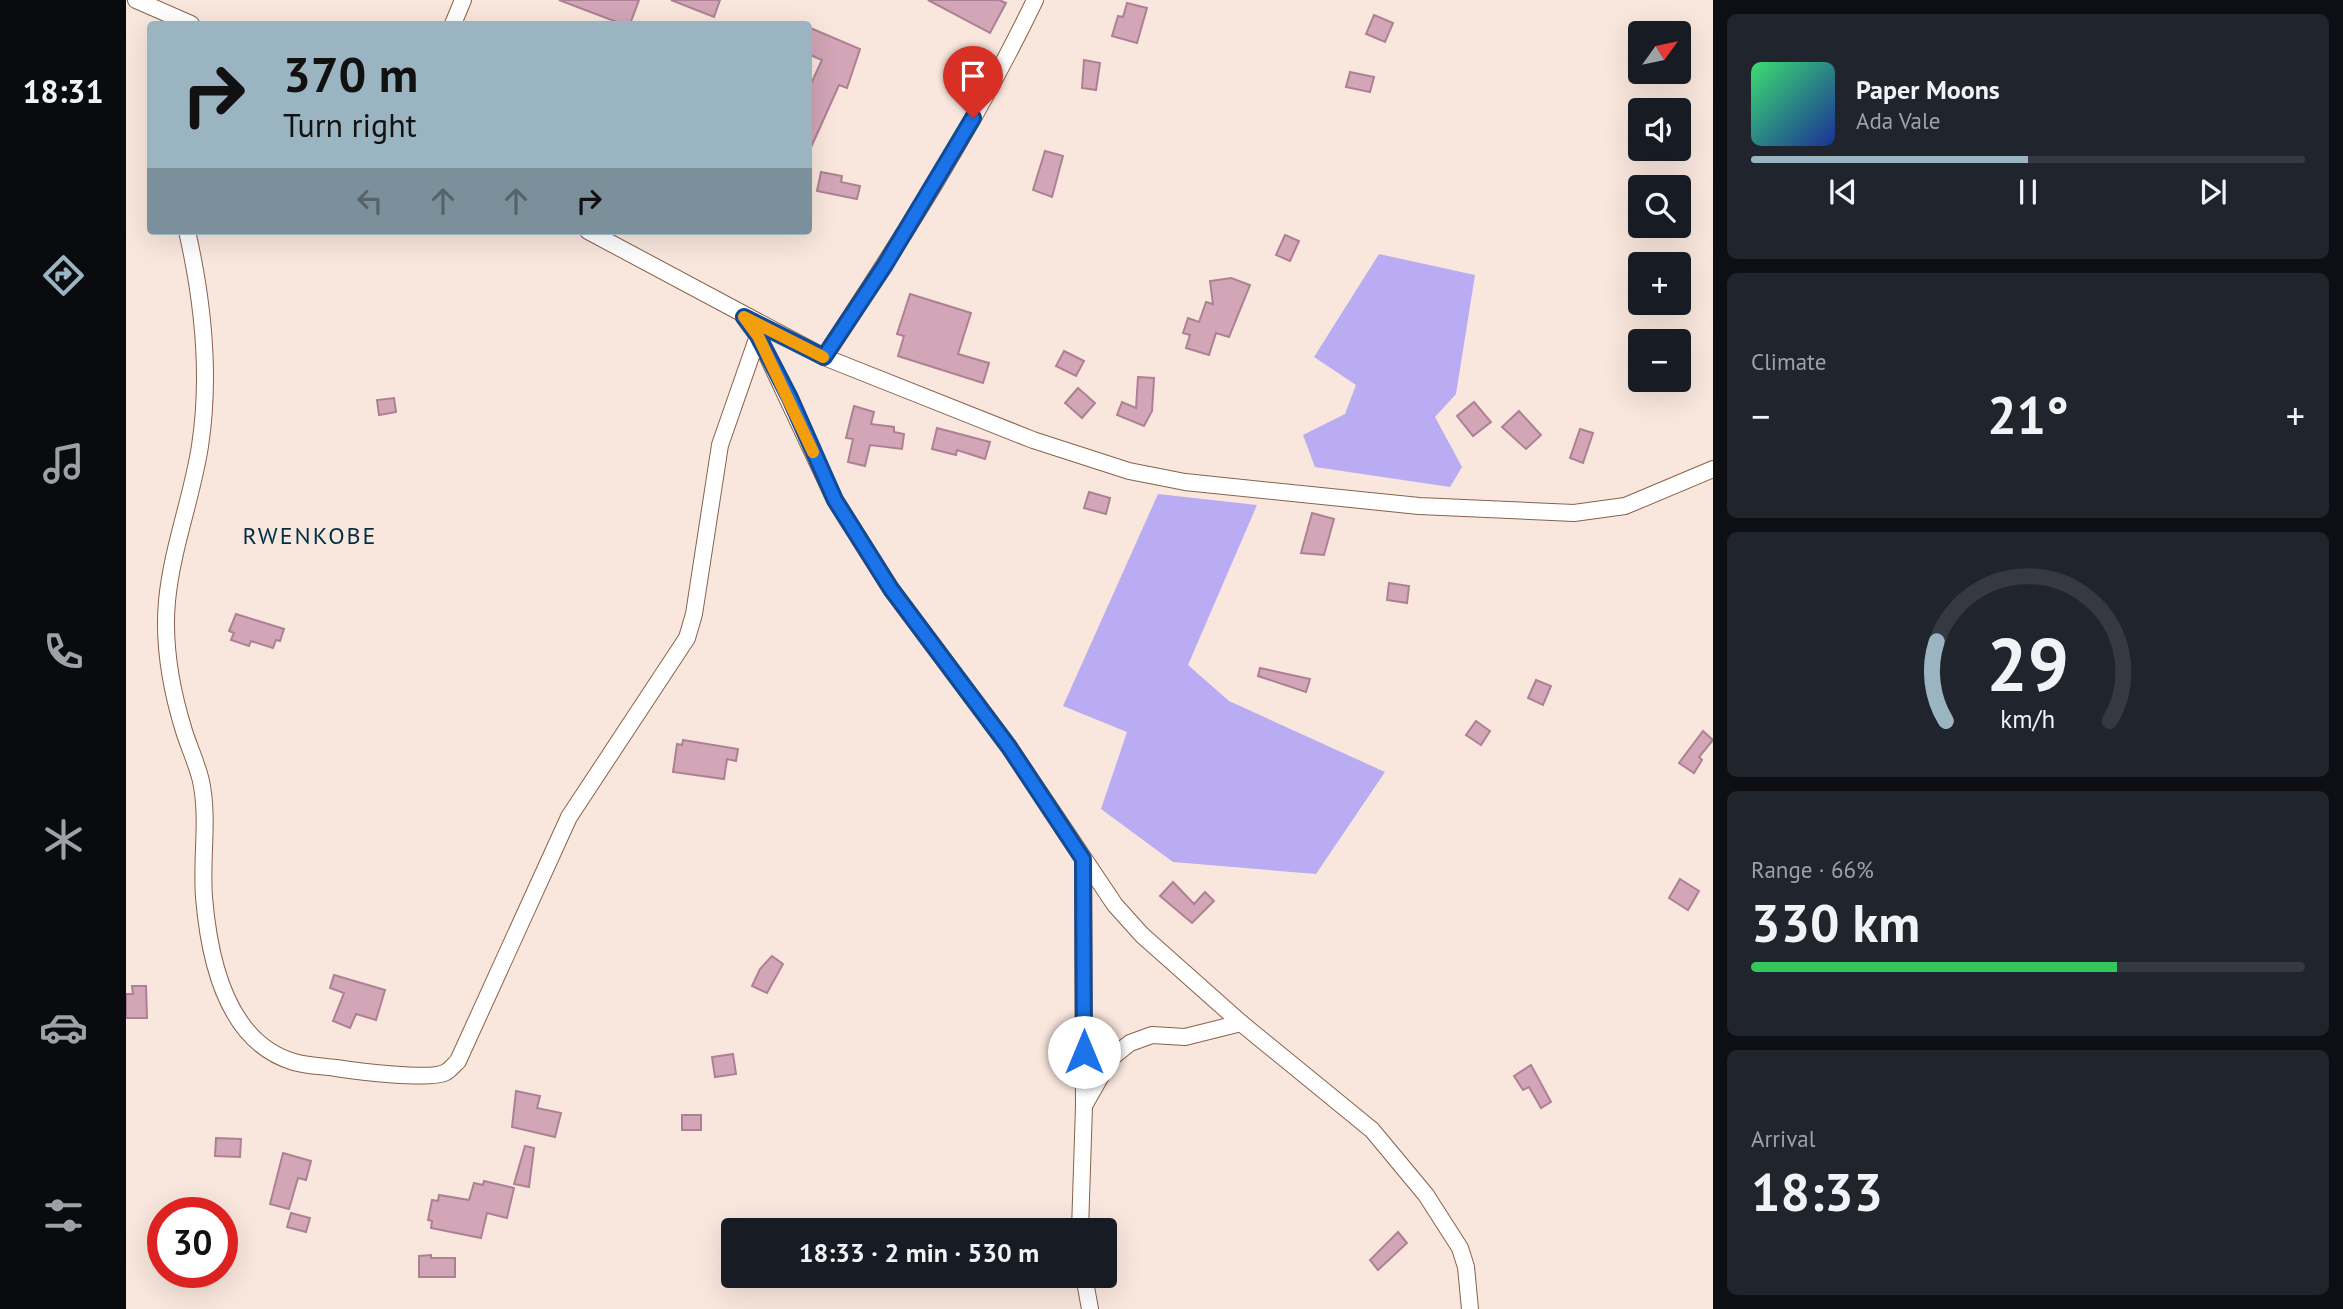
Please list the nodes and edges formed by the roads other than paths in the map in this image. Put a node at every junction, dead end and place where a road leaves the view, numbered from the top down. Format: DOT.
graph roads {
  1 [pos="136,0"];
  2 [pos="463,0"];
  3 [pos="1035,0"];
  4 [pos="173,20"];
  5 [pos="454,21"];
  6 [pos="188,235"];
  7 [pos="595,235"];
  8 [pos="744,317"];
  9 [pos="758,336"];
  10 [pos="824,357"];
  11 [pos="1713,469"];
  12 [pos="1083,859"];
  13 [pos="1241,1023"];
  14 [pos="1084,1106"];
  15 [pos="1080,1218"];
  16 [pos="1086,1288"];
  17 [pos="1090,1309"];
  18 [pos="1470,1309"];
  1 -- 4 [label="street"];
  2 -- 5 [label="street"];
  3 -- 10 [label="street"];
  6 -- 9 [label="street"];
  7 -- 8 [label="street"];
  8 -- 9 [label="street"];
  8 -- 10 [label="street"];
  9 -- 12 [label="street"];
  10 -- 11 [label="street"];
  12 -- 13 [label="street"];
  12 -- 14 [label="street"];
  13 -- 14 [label="street"];
  13 -- 18 [label="street"];
  14 -- 15 [label="street"];
  16 -- 17 [label="street"];
}
